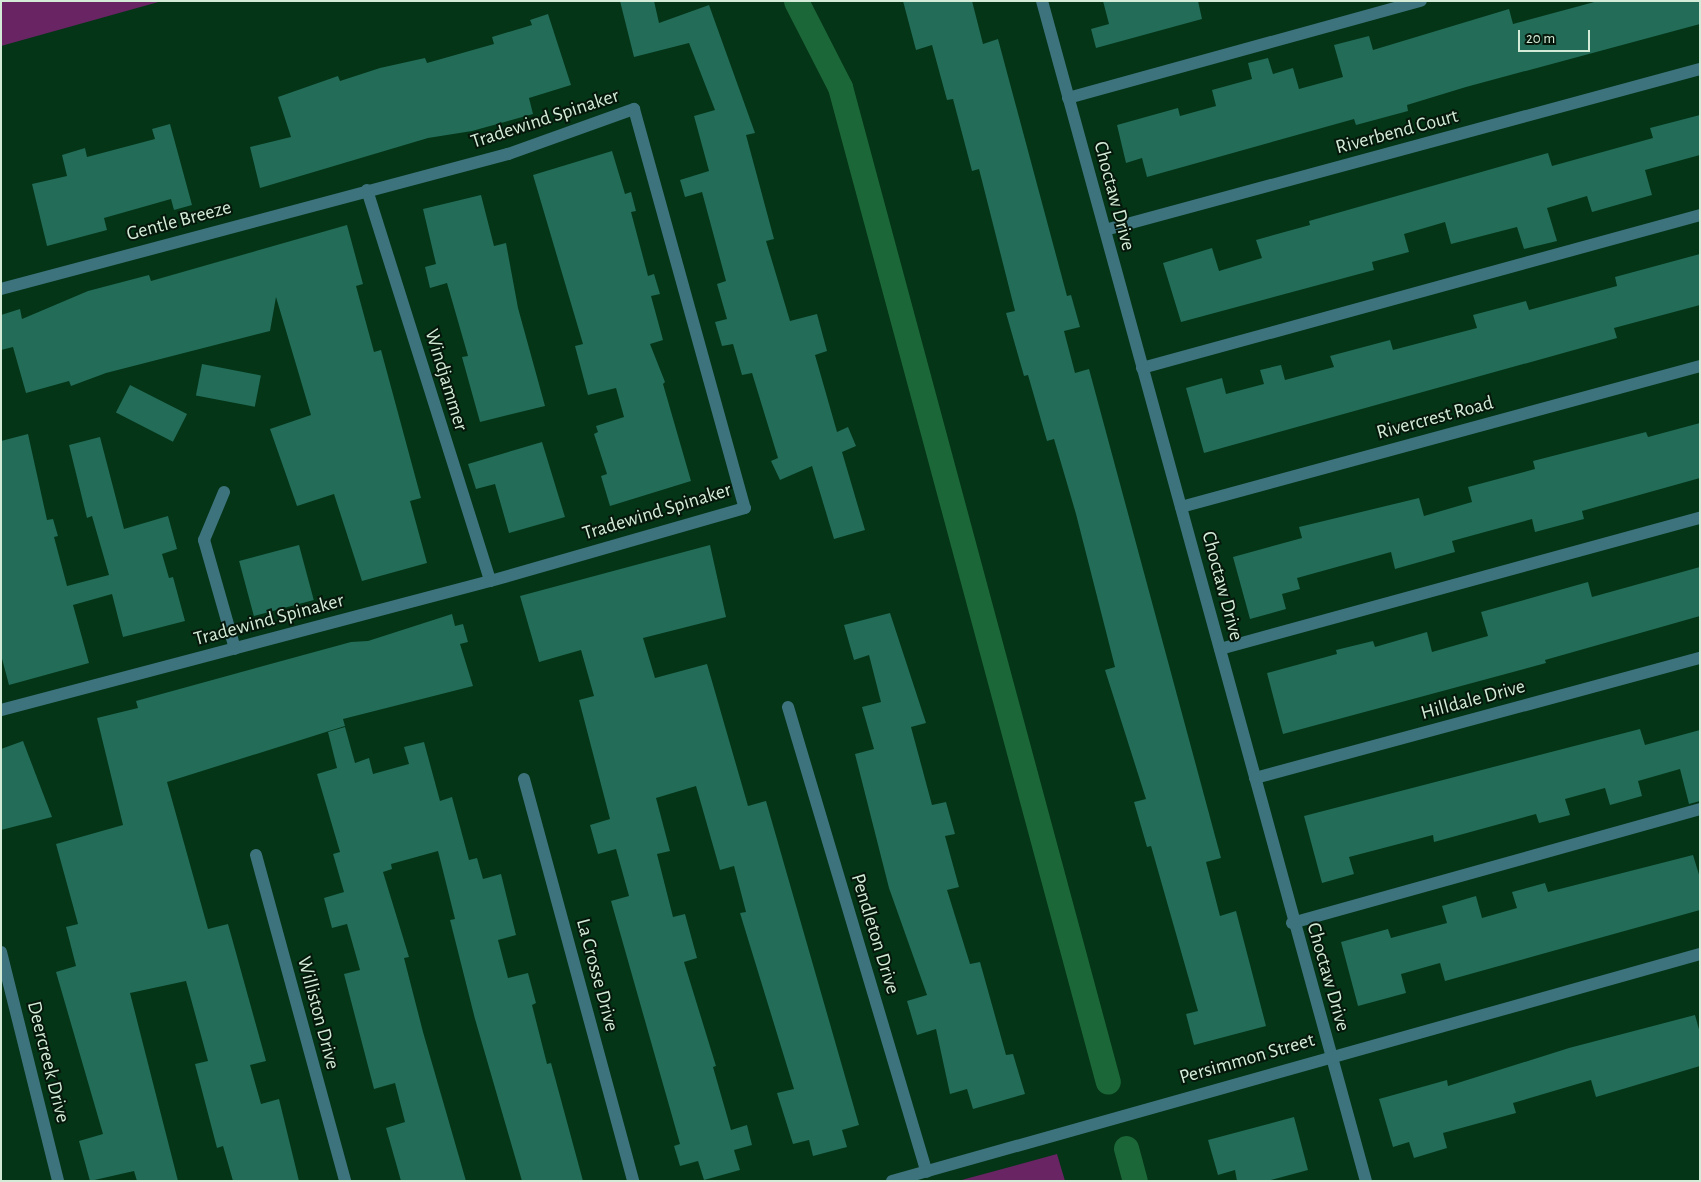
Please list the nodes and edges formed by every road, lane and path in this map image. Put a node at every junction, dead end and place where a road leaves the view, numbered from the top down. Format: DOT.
graph roads {
  1 [pos="1042,1"];
  2 [pos="1421,1"];
  3 [pos="1700,69"];
  4 [pos="1068,98"];
  5 [pos="367,190"];
  6 [pos="1700,215"];
  7 [pos="1105,230"];
  8 [pos="1,289"];
  9 [pos="1700,366"];
  10 [pos="1142,368"];
  11 [pos="224,492"];
  12 [pos="1181,507"];
  13 [pos="1700,518"];
  14 [pos="490,581"];
  15 [pos="235,648"];
  16 [pos="1220,648"];
  17 [pos="1700,658"];
  18 [pos="788,707"];
  19 [pos="1,710"];
  20 [pos="1255,778"];
  21 [pos="524,779"];
  22 [pos="1700,809"];
  23 [pos="256,856"];
  24 [pos="1292,923"];
  25 [pos="1,952"];
  26 [pos="1700,954"];
  27 [pos="1331,1054"];
  28 [pos="926,1172"];
  29 [pos="58,1181"];
  30 [pos="345,1181"];
  31 [pos="633,1181"];
  32 [pos="892,1181"];
  33 [pos="1366,1181"];
  1 -- 4 [label="street, Choctaw Drive"];
  2 -- 4 [label="street"];
  3 -- 7 [label="street, Riverbend Court"];
  4 -- 7 [label="street, Choctaw Drive"];
  5 -- 8 [label="street, Gentle Breeze"];
  5 -- 14 [label="street, Windjammer"];
  5 -- 14 [label="street, Tradewind Spinaker"];
  6 -- 10 [label="street"];
  7 -- 10 [label="street, Choctaw Drive"];
  9 -- 12 [label="street, Rivercrest Road"];
  10 -- 12 [label="street, Choctaw Drive"];
  11 -- 15 [label="street"];
  12 -- 16 [label="street, Choctaw Drive"];
  13 -- 16 [label="street"];
  14 -- 15 [label="street, Tradewind Spinaker"];
  15 -- 19 [label="street, Tradewind Spinaker"];
  16 -- 20 [label="street, Choctaw Drive"];
  17 -- 20 [label="street, Hilldale Drive"];
  18 -- 28 [label="street, Pendleton Drive"];
  20 -- 24 [label="street, Choctaw Drive"];
  21 -- 31 [label="street, La Crosse Drive"];
  22 -- 24 [label="street"];
  23 -- 30 [label="street, Williston Drive"];
  24 -- 27 [label="street, Choctaw Drive"];
  25 -- 29 [label="street, Deercreek Drive"];
  26 -- 27 [label="street, Persimmon Street"];
  27 -- 28 [label="street, Persimmon Street"];
  27 -- 33 [label="street, Choctaw Drive"];
  28 -- 32 [label="street, Persimmon Street"];
}
